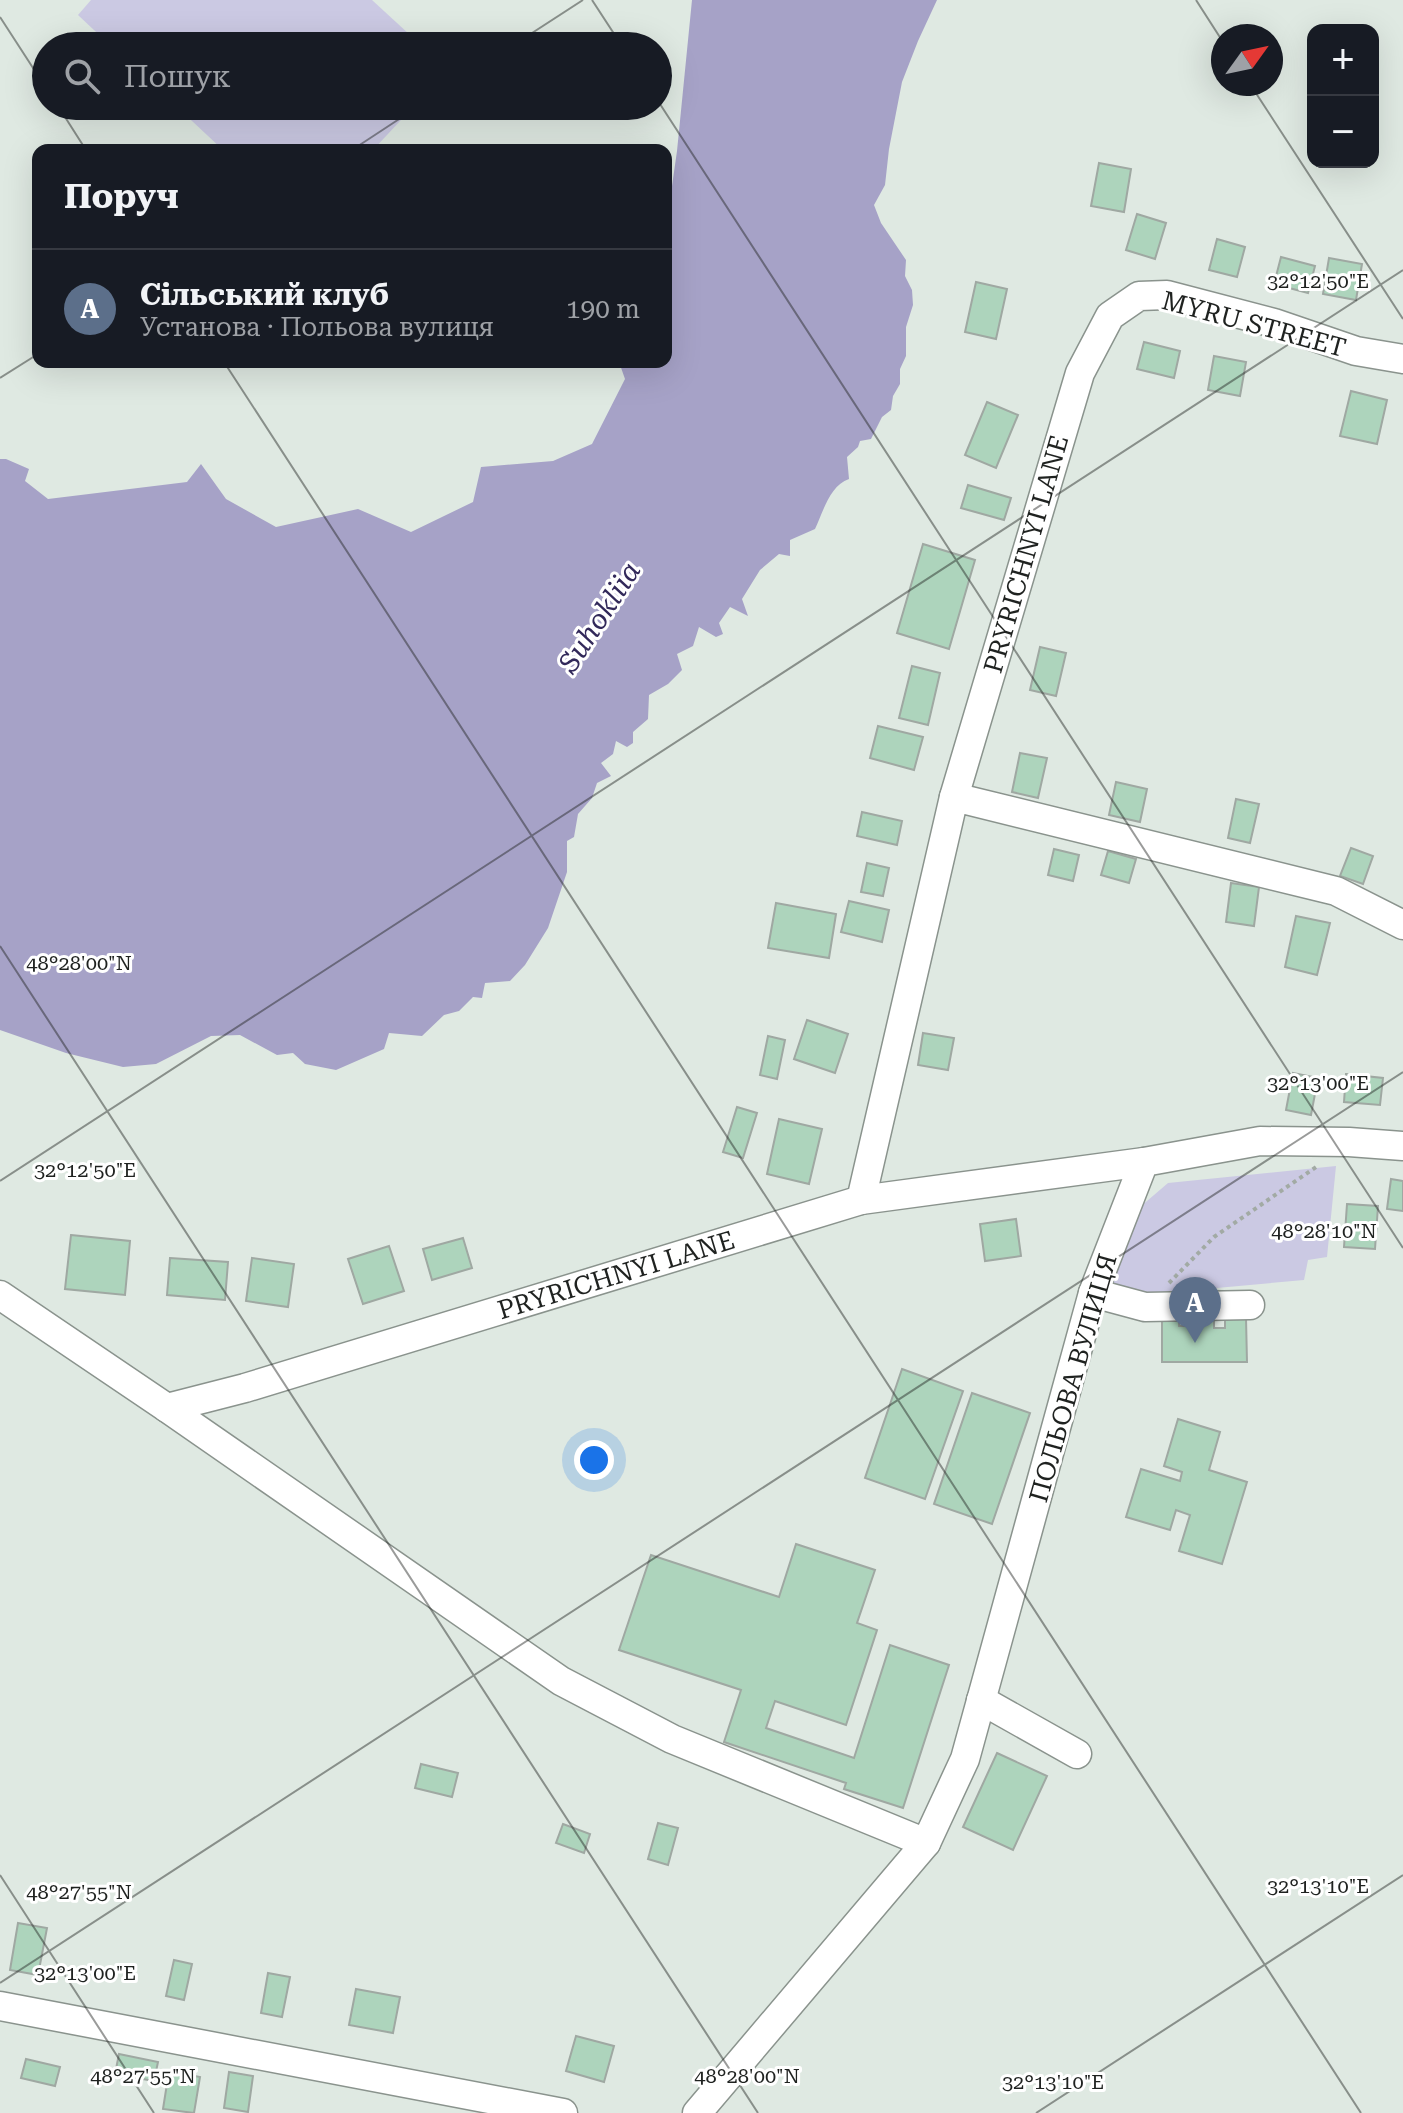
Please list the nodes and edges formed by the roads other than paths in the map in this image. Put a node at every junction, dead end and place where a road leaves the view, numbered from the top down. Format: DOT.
graph roads {
  1 [pos="1110,316"];
  2 [pos="1403,359"];
  3 [pos="954,797"];
  4 [pos="1403,925"];
  5 [pos="1403,1146"];
  6 [pos="1144,1162"];
  7 [pos="861,1200"];
  8 [pos="1093,1293"];
  9 [pos="0,1295"];
  10 [pos="1250,1305"];
  11 [pos="167,1408"];
  12 [pos="981,1700"];
  13 [pos="1077,1754"];
  14 [pos="926,1843"];
  15 [pos="0,2006"];
  16 [pos="563,2113"];
  17 [pos="697,2113"];
  1 -- 2 [label="street, MYRU STREET"];
  1 -- 3 [label="street, PRYRICHNYI LANE"];
  3 -- 4 [label="street"];
  3 -- 7 [label="street, PRYRICHNYI LANE"];
  5 -- 6 [label="street"];
  6 -- 7 [label="street"];
  6 -- 8 [label="street, ПОЛЬОВА ВУЛИЦЯ"];
  7 -- 11 [label="street, PRYRICHNYI LANE"];
  8 -- 10 [label="street"];
  8 -- 12 [label="street, ПОЛЬОВА ВУЛИЦЯ"];
  9 -- 11 [label="street"];
  11 -- 14 [label="street"];
  12 -- 13 [label="street"];
  12 -- 14 [label="street, ПОЛЬОВА ВУЛИЦЯ"];
  14 -- 17 [label="street, ПОЛЬОВА ВУЛИЦЯ"];
  15 -- 16 [label="street"];
}
